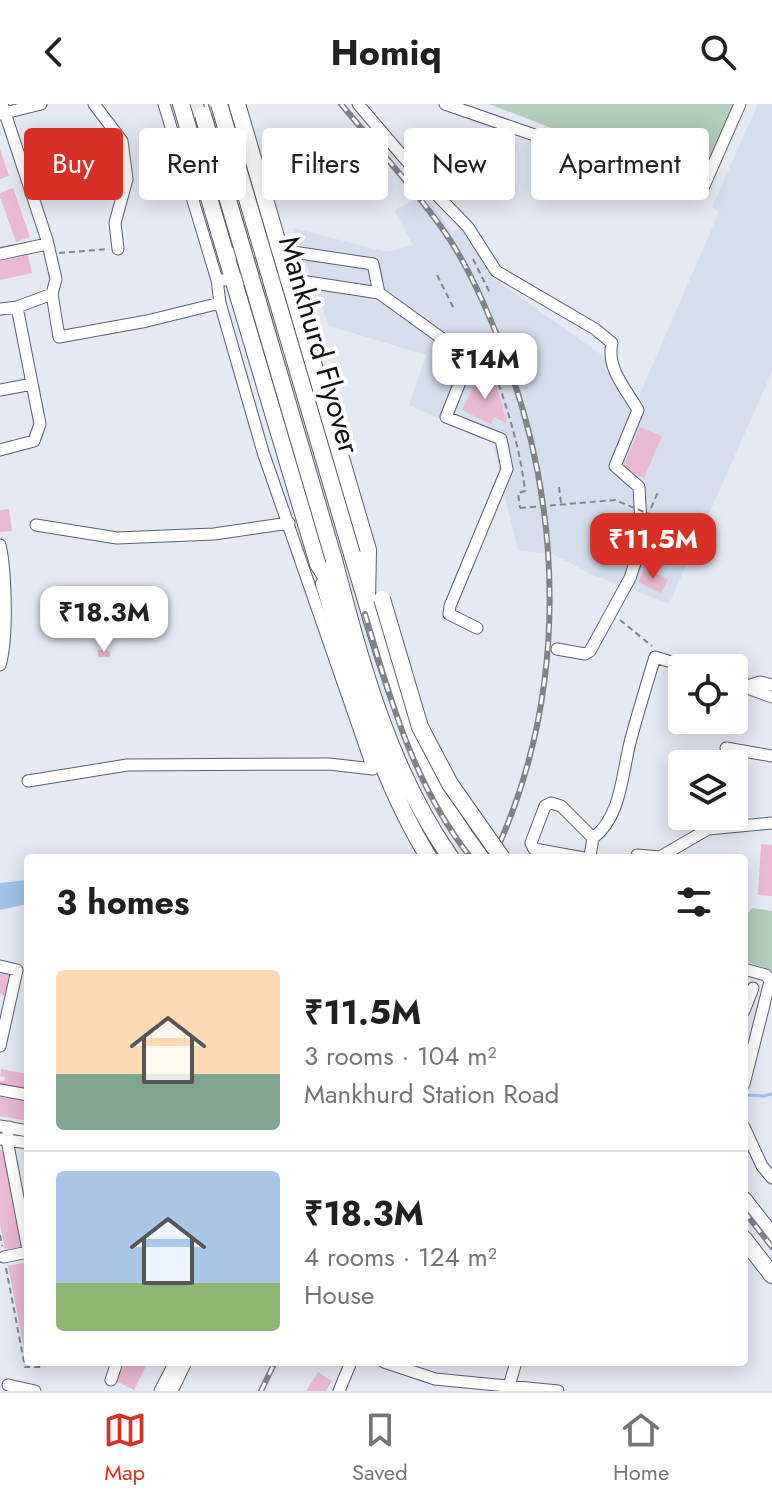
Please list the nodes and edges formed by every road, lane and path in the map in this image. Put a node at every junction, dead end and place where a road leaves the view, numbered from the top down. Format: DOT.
graph roads {
  1 [pos="41,104"];
  2 [pos="94,104"];
  3 [pos="164,104"];
  4 [pos="181,104"];
  5 [pos="219,104"];
  6 [pos="237,104"];
  7 [pos="358,104"];
  8 [pos="445,104"];
  9 [pos="740,104"];
  10 [pos="2,110"];
  11 [pos="201,110"];
  12 [pos="49,249"];
  13 [pos="118,249"];
  14 [pos="280,250"];
  15 [pos="0,254"];
  16 [pos="225,254"];
  17 [pos="473,259"];
  18 [pos="437,275"];
  19 [pos="288,279"];
  20 [pos="225,280"];
  21 [pos="379,293"];
  22 [pos="490,293"];
  23 [pos="52,294"];
  24 [pos="220,303"];
  25 [pos="17,307"];
  26 [pos="0,309"];
  27 [pos="454,309"];
  28 [pos="516,360"];
  29 [pos="492,365"];
  30 [pos="518,365"];
  31 [pos="480,368"];
  32 [pos="480,374"];
  33 [pos="32,384"];
  34 [pos="0,390"];
  35 [pos="0,450"];
  36 [pos="559,487"];
  37 [pos="658,492"];
  38 [pos="561,503"];
  39 [pos="649,513"];
  40 [pos="289,523"];
  41 [pos="36,525"];
  42 [pos="0,545"];
  43 [pos="360,552"];
  44 [pos="326,562"];
  45 [pos="647,566"];
  46 [pos="374,600"];
  47 [pos="340,612"];
  48 [pos="620,621"];
  49 [pos="477,628"];
  50 [pos="557,649"];
  51 [pos="655,657"];
  52 [pos="668,661"];
  53 [pos="0,665"];
  54 [pos="748,684"];
  55 [pos="772,685"];
  56 [pos="748,688"];
  57 [pos="772,697"];
  58 [pos="726,748"];
  59 [pos="772,756"];
  60 [pos="28,781"];
  61 [pos="772,823"];
  62 [pos="593,838"];
  63 [pos="427,854"];
  64 [pos="448,854"];
  65 [pos="478,854"];
  66 [pos="499,854"];
  67 [pos="562,854"];
  68 [pos="590,854"];
  69 [pos="665,854"];
  70 [pos="0,966"];
  71 [pos="748,970"];
  72 [pos="748,987"];
  73 [pos="767,993"];
  74 [pos="6,997"];
  75 [pos="2,1031"];
  76 [pos="0,1046"];
  77 [pos="748,1068"];
  78 [pos="0,1090"];
  79 [pos="24,1094"];
  80 [pos="24,1131"];
  81 [pos="4,1133"];
  82 [pos="748,1136"];
  83 [pos="24,1141"];
  84 [pos="772,1178"];
  85 [pos="15,1181"];
  86 [pos="24,1182"];
  87 [pos="748,1205"];
  88 [pos="24,1229"];
  89 [pos="0,1235"];
  90 [pos="772,1236"];
  91 [pos="748,1244"];
  92 [pos="24,1252"];
  93 [pos="4,1257"];
  94 [pos="772,1275"];
  95 [pos="24,1362"];
  96 [pos="116,1366"];
  97 [pos="173,1366"];
  98 [pos="184,1366"];
  99 [pos="349,1366"];
  100 [pos="396,1366"];
  101 [pos="515,1366"];
  102 [pos="111,1380"];
  103 [pos="8,1385"];
  104 [pos="509,1386"];
  105 [pos="35,1391"];
  106 [pos="160,1391"];
  107 [pos="172,1391"];
  108 [pos="339,1391"];
  109 [pos="558,1391"];
  1 -- 10 [label="street"];
  2 -- 13 [label="street"];
  3 -- 20 [label="street"];
  4 -- 16 [label="highway"];
  5 -- 43 [label="highway, Mankhurd Flyover, bridge"];
  6 -- 14 [label="highway"];
  7 -- 50 [label="street"];
  8 -- 9 [label="street"];
  10 -- 12 [label="street"];
  11 -- 44 [label="highway, Mankhurd Flyover, bridge"];
  12 -- 13 [label="path"];
  12 -- 15 [label="street"];
  12 -- 23 [label="street"];
  14 -- 16 [label="street"];
  14 -- 19 [label="highway"];
  14 -- 21 [label="street"];
  16 -- 20 [label="highway"];
  17 -- 22 [label="path"];
  18 -- 27 [label="path"];
  19 -- 20 [label="street"];
  19 -- 21 [label="street"];
  19 -- 43 [label="highway"];
  20 -- 24 [label="street"];
  20 -- 44 [label="highway"];
  21 -- 49 [label="street"];
  23 -- 24 [label="street"];
  23 -- 25 [label="street"];
  24 -- 40 [label="street"];
  25 -- 26 [label="street"];
  25 -- 33 [label="street"];
  28 -- 30 [label="path"];
  29 -- 38 [label="path, bridge"];
  31 -- 32 [label="path"];
  33 -- 34 [label="street"];
  33 -- 35 [label="street"];
  36 -- 38 [label="path"];
  37 -- 39 [label="path"];
  38 -- 39 [label="path, bridge"];
  39 -- 45 [label="path, bridge"];
  40 -- 41 [label="street"];
  40 -- 60 [label="street"];
  42 -- 53 [label="street"];
  43 -- 46 [label="highway"];
  44 -- 47 [label="highway, Mankhurd Flyover"];
  46 -- 65 [label="highway"];
  46 -- 66 [label="highway, bridge"];
  47 -- 63 [label="highway"];
  47 -- 64 [label="highway"];
  48 -- 51 [label="path"];
  51 -- 52 [label="street"];
  51 -- 62 [label="street"];
  54 -- 55 [label="street"];
  56 -- 57 [label="street"];
  58 -- 59 [label="street"];
  61 -- 69 [label="street"];
  62 -- 67 [label="street"];
  62 -- 68 [label="street"];
  70 -- 74 [label="street"];
  71 -- 73 [label="street"];
  72 -- 73 [label="street"];
  73 -- 77 [label="street"];
  74 -- 75 [label="street"];
  75 -- 76 [label="street"];
  78 -- 79 [label="street"];
  80 -- 81 [label="street"];
  81 -- 83 [label="street"];
  81 -- 85 [label="street"];
  82 -- 84 [label="street"];
  85 -- 86 [label="street"];
  85 -- 88 [label="street"];
  87 -- 90 [label="highway"];
  89 -- 93 [label="path"];
  91 -- 94 [label="highway"];
  92 -- 93 [label="street"];
  93 -- 95 [label="path"];
  96 -- 102 [label="street"];
  97 -- 106 [label="street"];
  98 -- 107 [label="street"];
  99 -- 108 [label="street"];
  100 -- 104 [label="street"];
  101 -- 104 [label="street"];
  103 -- 105 [label="street"];
  104 -- 109 [label="street"];
}
